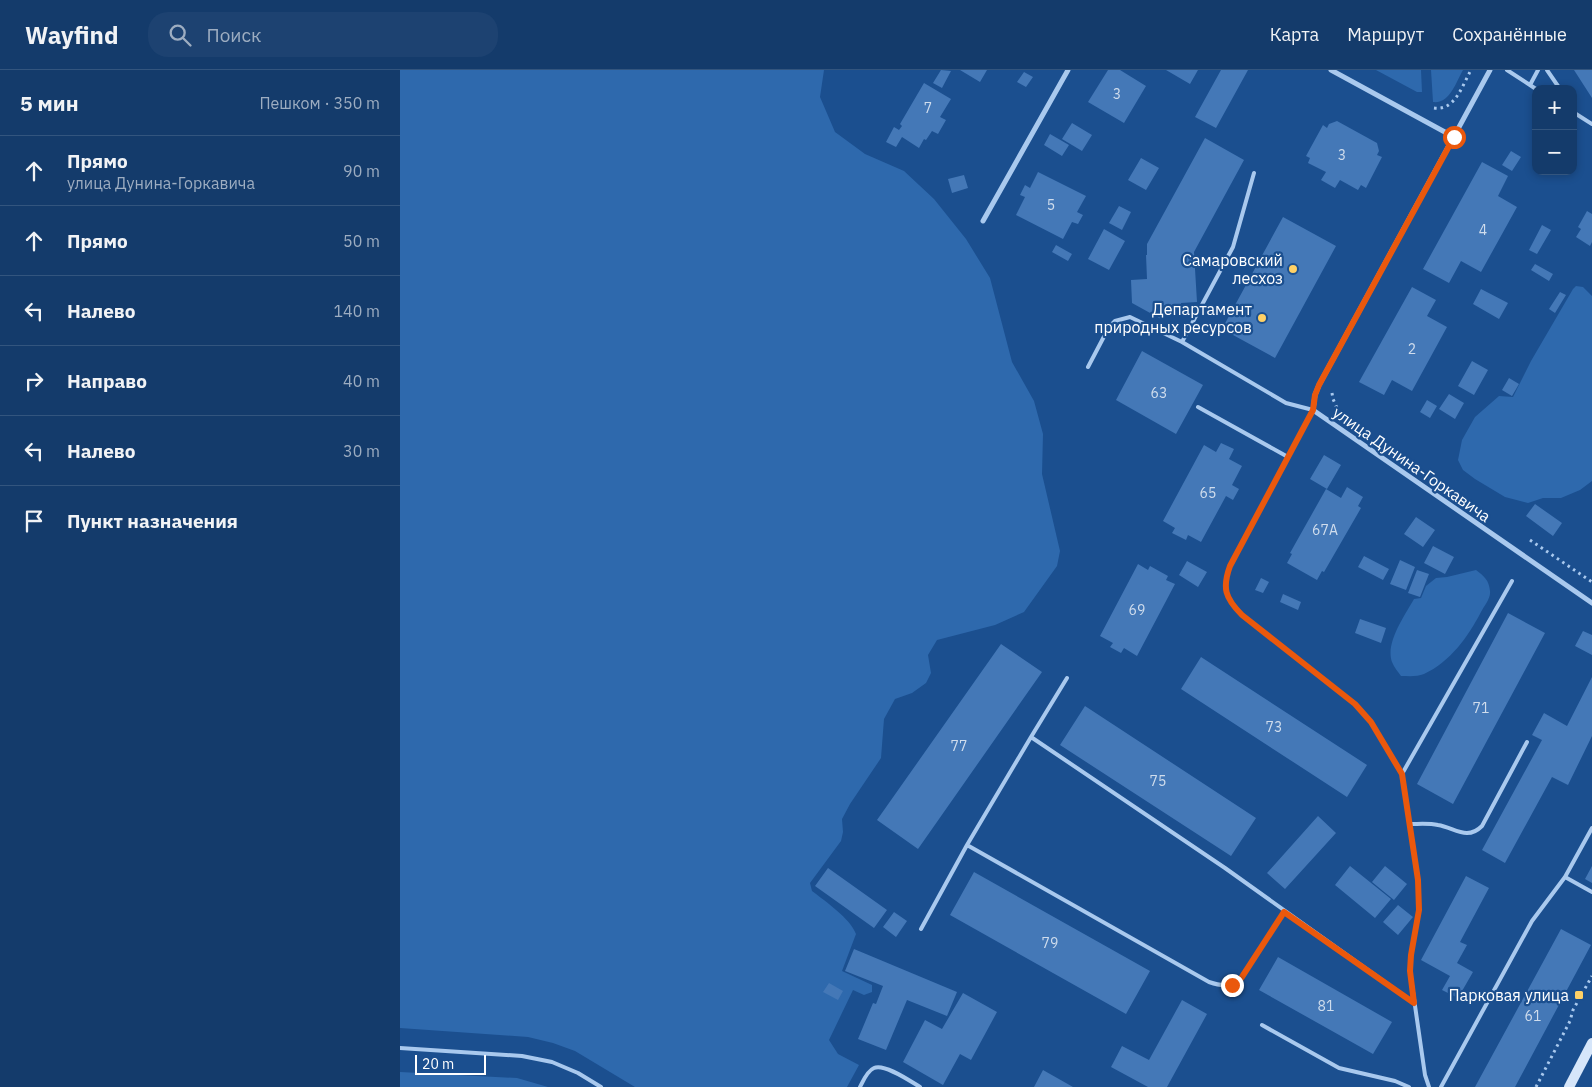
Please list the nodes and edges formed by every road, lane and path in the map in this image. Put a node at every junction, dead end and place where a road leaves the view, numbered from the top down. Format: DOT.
graph roads {
  1 [pos="1068,70"];
  2 [pos="1332,70"];
  3 [pos="1471,70"];
  4 [pos="1490,70"];
  5 [pos="1507,70"];
  6 [pos="1538,70"];
  7 [pos="1547,70"];
  8 [pos="1530,85"];
  9 [pos="1557,85"];
  10 [pos="1427,106"];
  11 [pos="1577,114"];
  12 [pos="1592,124"];
  13 [pos="1454,137"];
  14 [pos="1254,173"];
  15 [pos="983,221"];
  16 [pos="1182,342"];
  17 [pos="1088,367"];
  18 [pos="1332,391"];
  19 [pos="1198,407"];
  20 [pos="1313,410"];
  21 [pos="1340,410"];
  22 [pos="1288,457"];
  23 [pos="1524,536"];
  24 [pos="1512,580"];
  25 [pos="1592,582"];
  26 [pos="1592,603"];
  27 [pos="1067,678"];
  28 [pos="1031,737"];
  29 [pos="1527,742"];
  30 [pos="1402,774"];
  31 [pos="1410,824"];
  32 [pos="1592,828"];
  33 [pos="967,845"];
  34 [pos="1565,877"];
  35 [pos="1592,892"];
  36 [pos="1284,912"];
  37 [pos="921,929"];
  38 [pos="1592,976"];
  39 [pos="1414,1003"];
  40 [pos="1262,1024"];
  41 [pos="1592,1044"];
  42 [pos="400,1048"];
  43 [pos="1589,1054"];
  44 [pos="601,1087"];
  45 [pos="860,1087"];
  46 [pos="920,1087"];
  47 [pos="1409,1087"];
  48 [pos="1429,1087"];
  49 [pos="1441,1087"];
  50 [pos="1536,1087"];
  51 [pos="1569,1087"];
  1 -- 15 [label="street"];
  2 -- 13 [label="street"];
  3 -- 10 [label="path"];
  4 -- 13 [label="street, улица Дунина-Горкавича"];
  5 -- 8 [label="lane"];
  6 -- 8 [label="lane"];
  7 -- 9 [label="lane"];
  11 -- 12 [label="lane"];
  13 -- 20 [label="street, улица Дунина-Горкавича"];
  14 -- 16 [label="lane"];
  16 -- 17 [label="lane"];
  16 -- 20 [label="lane"];
  18 -- 21 [label="path"];
  19 -- 22 [label="lane"];
  20 -- 22 [label="lane"];
  20 -- 26 [label="street, улица Дунина-Горкавича"];
  22 -- 30 [label="lane"];
  23 -- 25 [label="path"];
  24 -- 30 [label="lane"];
  27 -- 28 [label="lane"];
  28 -- 33 [label="lane"];
  28 -- 36 [label="lane"];
  29 -- 31 [label="lane"];
  30 -- 31 [label="lane"];
  31 -- 39 [label="lane"];
  32 -- 34 [label="lane"];
  33 -- 36 [label="lane"];
  33 -- 37 [label="lane"];
  34 -- 35 [label="lane"];
  34 -- 49 [label="lane"];
  36 -- 39 [label="lane"];
  38 -- 50 [label="path"];
  39 -- 48 [label="lane"];
  40 -- 47 [label="lane"];
  41 -- 43 [label="main road"];
  42 -- 44 [label="lane"];
  43 -- 51 [label="main road"];
  45 -- 46 [label="lane"];
}
